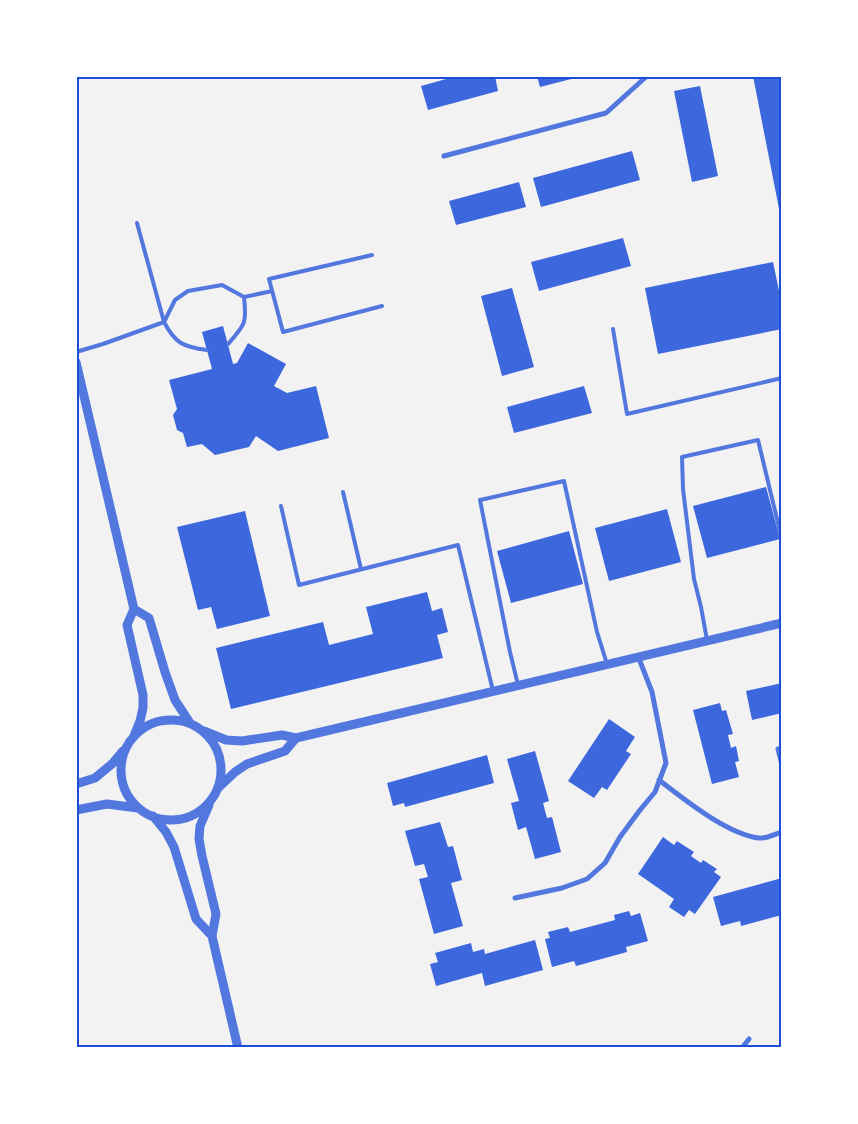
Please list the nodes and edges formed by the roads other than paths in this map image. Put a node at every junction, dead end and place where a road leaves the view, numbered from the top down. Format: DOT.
graph roads {
  1 [pos="646,76"];
  2 [pos="444,156"];
  3 [pos="137,222"];
  4 [pos="372,255"];
  5 [pos="272,291"];
  6 [pos="244,297"];
  7 [pos="382,306"];
  8 [pos="164,322"];
  9 [pos="614,329"];
  10 [pos="228,344"];
  11 [pos="207,350"];
  12 [pos="76,352"];
  13 [pos="76,362"];
  14 [pos="782,378"];
  15 [pos="343,492"];
  16 [pos="281,506"];
  17 [pos="782,540"];
  18 [pos="361,569"];
  19 [pos="134,608"];
  20 [pos="782,622"];
  21 [pos="707,640"];
  22 [pos="638,656"];
  23 [pos="607,664"];
  24 [pos="518,685"];
  25 [pos="492,691"];
  26 [pos="190,723"];
  27 [pos="204,731"];
  28 [pos="134,736"];
  29 [pos="296,738"];
  30 [pos="125,749"];
  31 [pos="778,749"];
  32 [pos="782,765"];
  33 [pos="659,780"];
  34 [pos="76,784"];
  35 [pos="218,788"];
  36 [pos="210,802"];
  37 [pos="138,808"];
  38 [pos="76,810"];
  39 [pos="152,816"];
  40 [pos="782,832"];
  41 [pos="515,898"];
  42 [pos="212,936"];
  43 [pos="749,1039"];
  44 [pos="238,1048"];
  45 [pos="742,1048"];
  1 -- 2 [label="street"];
  3 -- 8 [label="lane"];
  4 -- 5 [label="lane"];
  5 -- 6 [label="lane"];
  5 -- 7 [label="lane"];
  6 -- 8 [label="lane"];
  6 -- 10 [label="lane"];
  8 -- 11 [label="lane"];
  8 -- 12 [label="lane"];
  9 -- 14 [label="lane"];
  13 -- 19 [label="street"];
  15 -- 18 [label="lane"];
  16 -- 18 [label="lane"];
  17 -- 21 [label="lane"];
  18 -- 25 [label="lane"];
  19 -- 26 [label="street"];
  19 -- 28 [label="street"];
  20 -- 21 [label="street"];
  21 -- 22 [label="street"];
  22 -- 23 [label="street"];
  22 -- 33 [label="street"];
  23 -- 24 [label="street"];
  23 -- 24 [label="lane"];
  24 -- 25 [label="street"];
  25 -- 29 [label="street"];
  26 -- 27 [label="street"];
  26 -- 28 [label="street"];
  27 -- 29 [label="street"];
  27 -- 35 [label="street"];
  28 -- 30 [label="street"];
  29 -- 35 [label="street"];
  30 -- 34 [label="street"];
  30 -- 37 [label="street"];
  31 -- 32 [label="street"];
  33 -- 40 [label="street"];
  33 -- 41 [label="street"];
  35 -- 36 [label="street"];
  36 -- 39 [label="street"];
  36 -- 42 [label="street"];
  37 -- 38 [label="street"];
  37 -- 39 [label="street"];
  39 -- 42 [label="street"];
  42 -- 44 [label="street"];
  43 -- 45 [label="street"];
}
